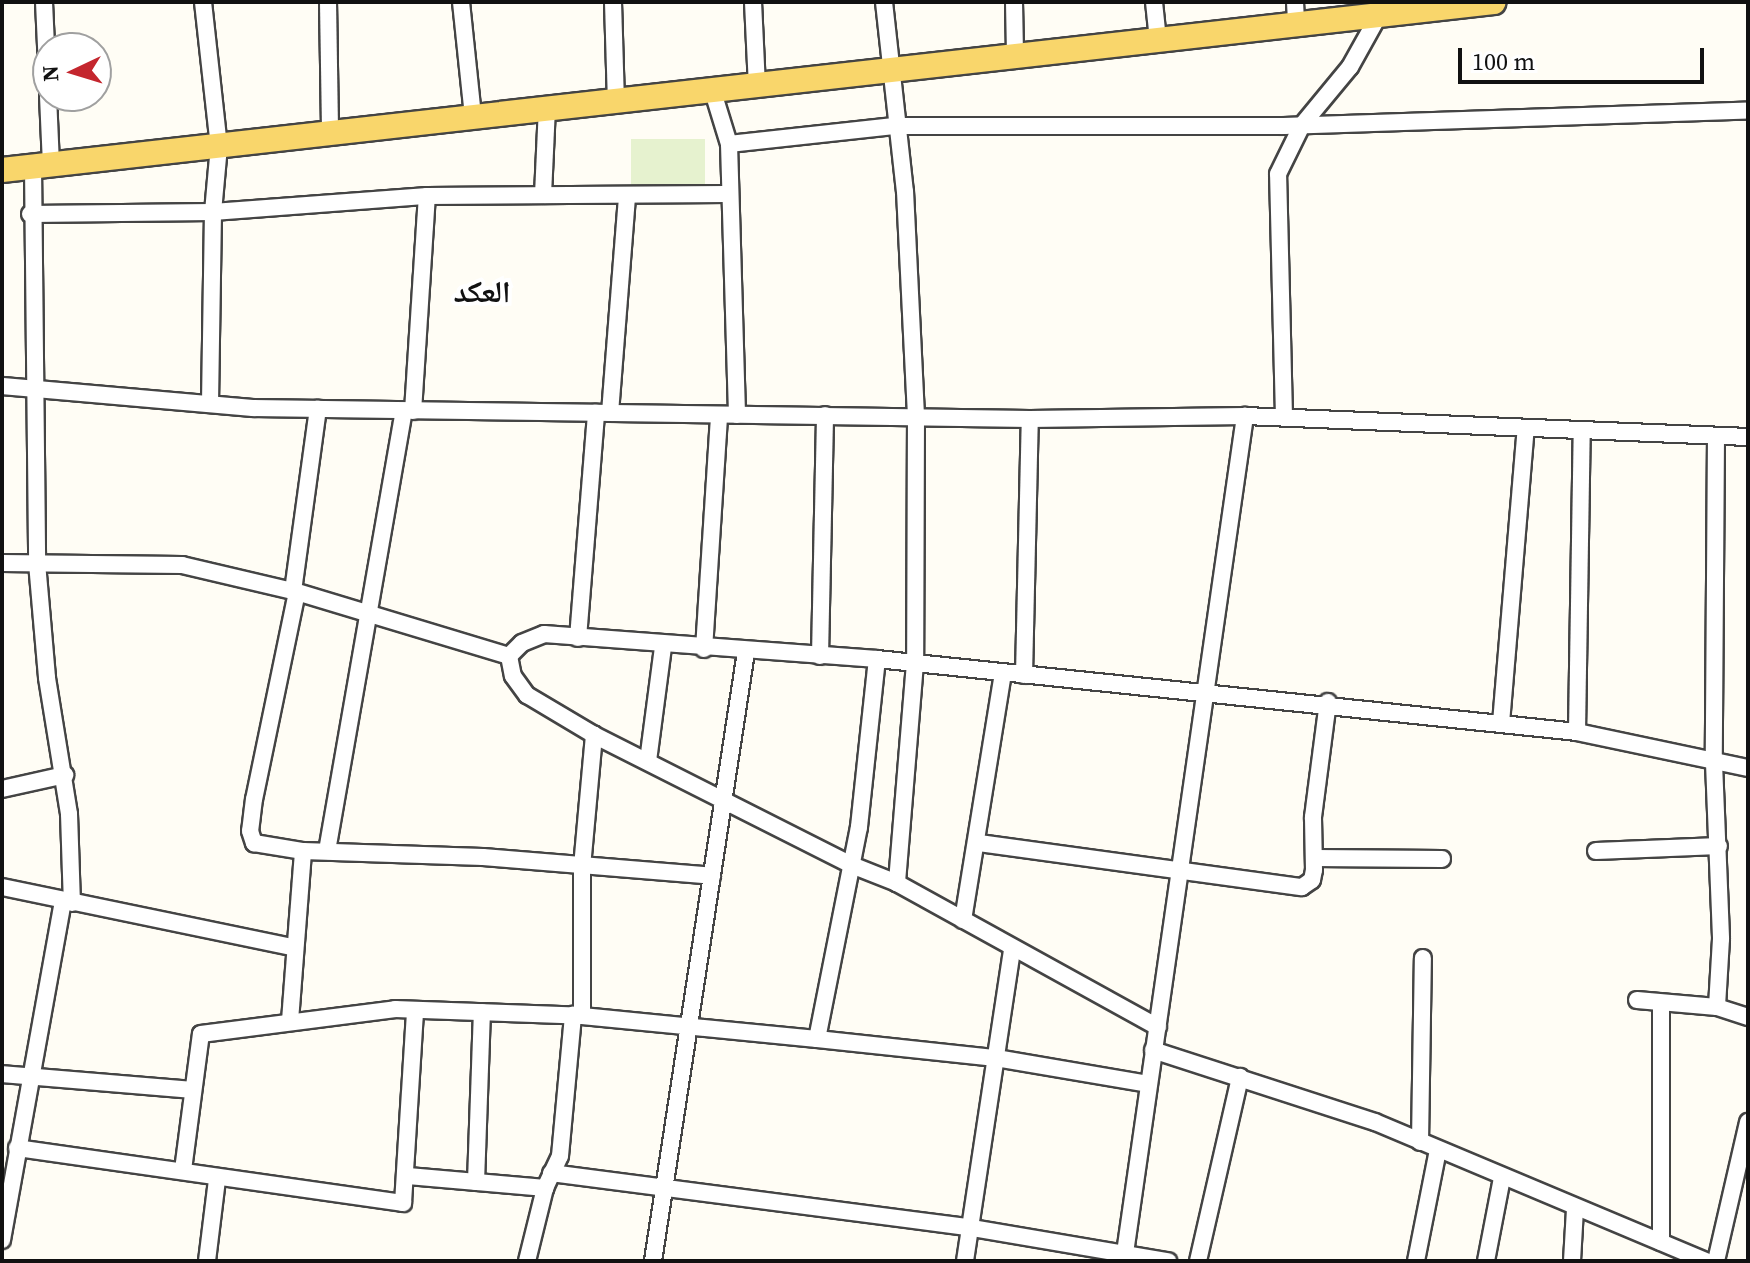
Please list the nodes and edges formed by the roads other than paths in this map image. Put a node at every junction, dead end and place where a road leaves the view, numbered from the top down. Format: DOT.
graph roads {
  1 [pos="44,2"];
  2 [pos="203,2"];
  3 [pos="328,2"];
  4 [pos="461,2"];
  5 [pos="613,2"];
  6 [pos="753,2"];
  7 [pos="884,2"];
  8 [pos="1014,2"];
  9 [pos="1154,2"];
  10 [pos="1494,2"];
  11 [pos="1379,8"];
  12 [pos="1296,13"];
  13 [pos="45,32"];
  14 [pos="1158,41"];
  15 [pos="1015,55"];
  16 [pos="892,70"];
  17 [pos="757,88"];
  18 [pos="713,92"];
  19 [pos="616,101"];
  20 [pos="547,108"];
  21 [pos="1748,111"];
  22 [pos="46,112"];
  23 [pos="473,117"];
  24 [pos="1302,125"];
  25 [pos="894,126"];
  26 [pos="330,133"];
  27 [pos="729,144"];
  28 [pos="219,146"];
  29 [pos="42,165"];
  30 [pos="2,170"];
  31 [pos="727,194"];
  32 [pos="543,195"];
  33 [pos="427,196"];
  34 [pos="627,198"];
  35 [pos="213,212"];
  36 [pos="30,214"];
  37 [pos="2,386"];
  38 [pos="35,388"];
  39 [pos="210,404"];
  40 [pos="318,409"];
  41 [pos="408,411"];
  42 [pos="603,413"];
  43 [pos="719,415"];
  44 [pos="737,415"];
  45 [pos="825,415"];
  46 [pos="916,416"];
  47 [pos="1245,416"];
  48 [pos="1284,417"];
  49 [pos="1030,419"];
  50 [pos="1526,428"];
  51 [pos="1582,430"];
  52 [pos="1716,436"];
  53 [pos="1748,437"];
  54 [pos="2,563"];
  55 [pos="37,563"];
  56 [pos="295,592"];
  57 [pos="372,613"];
  58 [pos="578,638"];
  59 [pos="663,647"];
  60 [pos="704,649"];
  61 [pos="746,652"];
  62 [pos="509,656"];
  63 [pos="820,656"];
  64 [pos="877,659"];
  65 [pos="915,663"];
  66 [pos="1003,673"];
  67 [pos="1024,675"];
  68 [pos="1209,690"];
  69 [pos="1328,702"];
  70 [pos="1501,723"];
  71 [pos="1577,732"];
  72 [pos="594,735"];
  73 [pos="648,761"];
  74 [pos="1714,763"];
  75 [pos="1748,768"];
  76 [pos="65,775"];
  77 [pos="2,789"];
  78 [pos="725,797"];
  79 [pos="979,843"];
  80 [pos="1719,846"];
  81 [pos="303,851"];
  82 [pos="327,851"];
  83 [pos="1596,851"];
  84 [pos="1314,858"];
  85 [pos="1442,859"];
  86 [pos="849,864"];
  87 [pos="582,867"];
  88 [pos="1180,872"];
  89 [pos="712,876"];
  90 [pos="897,883"];
  91 [pos="2,887"];
  92 [pos="67,902"];
  93 [pos="963,920"];
  94 [pos="293,947"];
  95 [pos="1012,949"];
  96 [pos="1423,958"];
  97 [pos="1637,1000"];
  98 [pos="1661,1003"];
  99 [pos="1717,1007"];
  100 [pos="415,1010"];
  101 [pos="482,1012"];
  102 [pos="577,1015"];
  103 [pos="1748,1017"];
  104 [pos="290,1021"];
  105 [pos="1158,1027"];
  106 [pos="687,1029"];
  107 [pos="817,1039"];
  108 [pos="1153,1050"];
  109 [pos="996,1058"];
  110 [pos="2,1074"];
  111 [pos="29,1077"];
  112 [pos="1240,1077"];
  113 [pos="1148,1084"];
  114 [pos="191,1090"];
  115 [pos="1748,1122"];
  116 [pos="1420,1142"];
  117 [pos="17,1148"];
  118 [pos="1438,1150"];
  119 [pos="183,1170"];
  120 [pos="408,1176"];
  121 [pos="1502,1178"];
  122 [pos="217,1179"];
  123 [pos="548,1181"];
  124 [pos="476,1182"];
  125 [pos="663,1191"];
  126 [pos="1575,1209"];
  127 [pos="972,1228"];
  128 [pos="2,1240"];
  129 [pos="1661,1242"];
  130 [pos="1125,1253"];
  131 [pos="1162,1260"];
  132 [pos="207,1261"];
  133 [pos="527,1261"];
  134 [pos="653,1261"];
  135 [pos="965,1261"];
  136 [pos="1198,1261"];
  137 [pos="1416,1261"];
  138 [pos="1486,1261"];
  139 [pos="1572,1261"];
  140 [pos="1706,1261"];
  141 [pos="1716,1261"];
  1 -- 13 [label="street"];
  2 -- 28 [label="street"];
  3 -- 26 [label="street"];
  4 -- 23 [label="street"];
  5 -- 19 [label="street"];
  6 -- 17 [label="street"];
  7 -- 16 [label="street"];
  8 -- 15 [label="street"];
  9 -- 14 [label="street"];
  10 -- 11 [label="main road"];
  11 -- 12 [label="main road"];
  11 -- 24 [label="street"];
  12 -- 14 [label="main road"];
  14 -- 15 [label="main road"];
  15 -- 16 [label="main road"];
  16 -- 17 [label="main road"];
  16 -- 25 [label="street"];
  17 -- 18 [label="main road"];
  18 -- 19 [label="main road"];
  18 -- 27 [label="street"];
  19 -- 20 [label="main road"];
  20 -- 23 [label="main road"];
  20 -- 32 [label="street"];
  21 -- 24 [label="street"];
  22 -- 29 [label="street"];
  23 -- 26 [label="main road"];
  24 -- 25 [label="street"];
  24 -- 48 [label="street"];
  25 -- 27 [label="street"];
  25 -- 46 [label="street"];
  26 -- 28 [label="main road"];
  27 -- 31 [label="street"];
  28 -- 29 [label="main road"];
  28 -- 35 [label="street"];
  29 -- 30 [label="main road"];
  29 -- 36 [label="street"];
  31 -- 34 [label="street"];
  31 -- 44 [label="street"];
  32 -- 33 [label="street"];
  32 -- 34 [label="street"];
  33 -- 35 [label="street"];
  33 -- 41 [label="street"];
  34 -- 42 [label="street"];
  35 -- 36 [label="street"];
  35 -- 39 [label="street"];
  36 -- 38 [label="street"];
  37 -- 38 [label="street"];
  38 -- 39 [label="street"];
  38 -- 55 [label="street"];
  39 -- 40 [label="street"];
  40 -- 41 [label="street"];
  40 -- 56 [label="street"];
  41 -- 42 [label="street"];
  41 -- 57 [label="street"];
  42 -- 43 [label="street"];
  42 -- 58 [label="street"];
  43 -- 44 [label="street"];
  43 -- 60 [label="street"];
  44 -- 45 [label="street"];
  45 -- 46 [label="street"];
  45 -- 63 [label="street"];
  46 -- 49 [label="street"];
  46 -- 65 [label="street"];
  47 -- 48 [label="street"];
  47 -- 49 [label="street"];
  47 -- 68 [label="street"];
  48 -- 50 [label="street"];
  49 -- 67 [label="street"];
  50 -- 51 [label="street"];
  50 -- 70 [label="street"];
  51 -- 52 [label="street"];
  51 -- 71 [label="street"];
  52 -- 53 [label="street"];
  52 -- 74 [label="street"];
  54 -- 55 [label="street"];
  55 -- 56 [label="street"];
  55 -- 76 [label="street"];
  56 -- 57 [label="street"];
  56 -- 81 [label="street"];
  57 -- 62 [label="street"];
  57 -- 82 [label="street"];
  58 -- 59 [label="street"];
  58 -- 62 [label="street"];
  59 -- 60 [label="street"];
  59 -- 73 [label="street"];
  60 -- 61 [label="street"];
  61 -- 63 [label="street"];
  61 -- 78 [label="street"];
  62 -- 72 [label="street"];
  63 -- 64 [label="street"];
  64 -- 65 [label="street"];
  64 -- 86 [label="street"];
  65 -- 66 [label="street"];
  65 -- 90 [label="street"];
  66 -- 67 [label="street"];
  66 -- 79 [label="street"];
  67 -- 68 [label="street"];
  68 -- 69 [label="street"];
  68 -- 88 [label="street"];
  69 -- 70 [label="street"];
  69 -- 84 [label="street"];
  70 -- 71 [label="street"];
  71 -- 74 [label="street"];
  72 -- 73 [label="street"];
  72 -- 87 [label="street"];
  73 -- 78 [label="street"];
  74 -- 75 [label="street"];
  74 -- 80 [label="street"];
  76 -- 77 [label="street"];
  76 -- 92 [label="street"];
  78 -- 86 [label="street"];
  78 -- 89 [label="street"];
  79 -- 88 [label="street"];
  79 -- 93 [label="street"];
  80 -- 83 [label="street"];
  80 -- 99 [label="street"];
  81 -- 82 [label="street"];
  81 -- 94 [label="street"];
  82 -- 87 [label="street"];
  84 -- 85 [label="street"];
  84 -- 88 [label="street"];
  86 -- 90 [label="street"];
  86 -- 107 [label="street"];
  87 -- 89 [label="street"];
  87 -- 102 [label="street"];
  88 -- 105 [label="street"];
  89 -- 106 [label="street"];
  90 -- 93 [label="street"];
  91 -- 92 [label="street"];
  92 -- 94 [label="street"];
  92 -- 111 [label="street"];
  93 -- 95 [label="street"];
  94 -- 104 [label="street"];
  95 -- 105 [label="street"];
  95 -- 109 [label="street"];
  96 -- 116 [label="street"];
  97 -- 98 [label="street"];
  98 -- 99 [label="street"];
  98 -- 129 [label="street"];
  99 -- 103 [label="street"];
  100 -- 101 [label="street"];
  100 -- 104 [label="street"];
  100 -- 120 [label="street"];
  101 -- 102 [label="street"];
  101 -- 124 [label="street"];
  102 -- 106 [label="street"];
  102 -- 123 [label="street"];
  104 -- 114 [label="street"];
  105 -- 108 [label="street"];
  106 -- 107 [label="street"];
  106 -- 125 [label="street"];
  107 -- 109 [label="street"];
  108 -- 112 [label="street"];
  108 -- 113 [label="street"];
  109 -- 113 [label="street"];
  109 -- 127 [label="street"];
  110 -- 111 [label="street"];
  111 -- 114 [label="street"];
  111 -- 117 [label="street"];
  112 -- 116 [label="street"];
  112 -- 136 [label="street"];
  113 -- 130 [label="street"];
  114 -- 119 [label="street"];
  115 -- 141 [label="street"];
  116 -- 118 [label="street"];
  117 -- 119 [label="street"];
  117 -- 128 [label="street"];
  118 -- 121 [label="street"];
  118 -- 137 [label="street"];
  119 -- 122 [label="street"];
  120 -- 122 [label="street"];
  120 -- 124 [label="street"];
  121 -- 126 [label="street"];
  121 -- 138 [label="street"];
  122 -- 132 [label="street"];
  123 -- 124 [label="street"];
  123 -- 125 [label="street"];
  123 -- 133 [label="street"];
  125 -- 127 [label="street"];
  125 -- 134 [label="street"];
  126 -- 129 [label="street"];
  126 -- 139 [label="street"];
  127 -- 130 [label="street"];
  127 -- 135 [label="street"];
  129 -- 140 [label="street"];
  130 -- 131 [label="street"];
}
